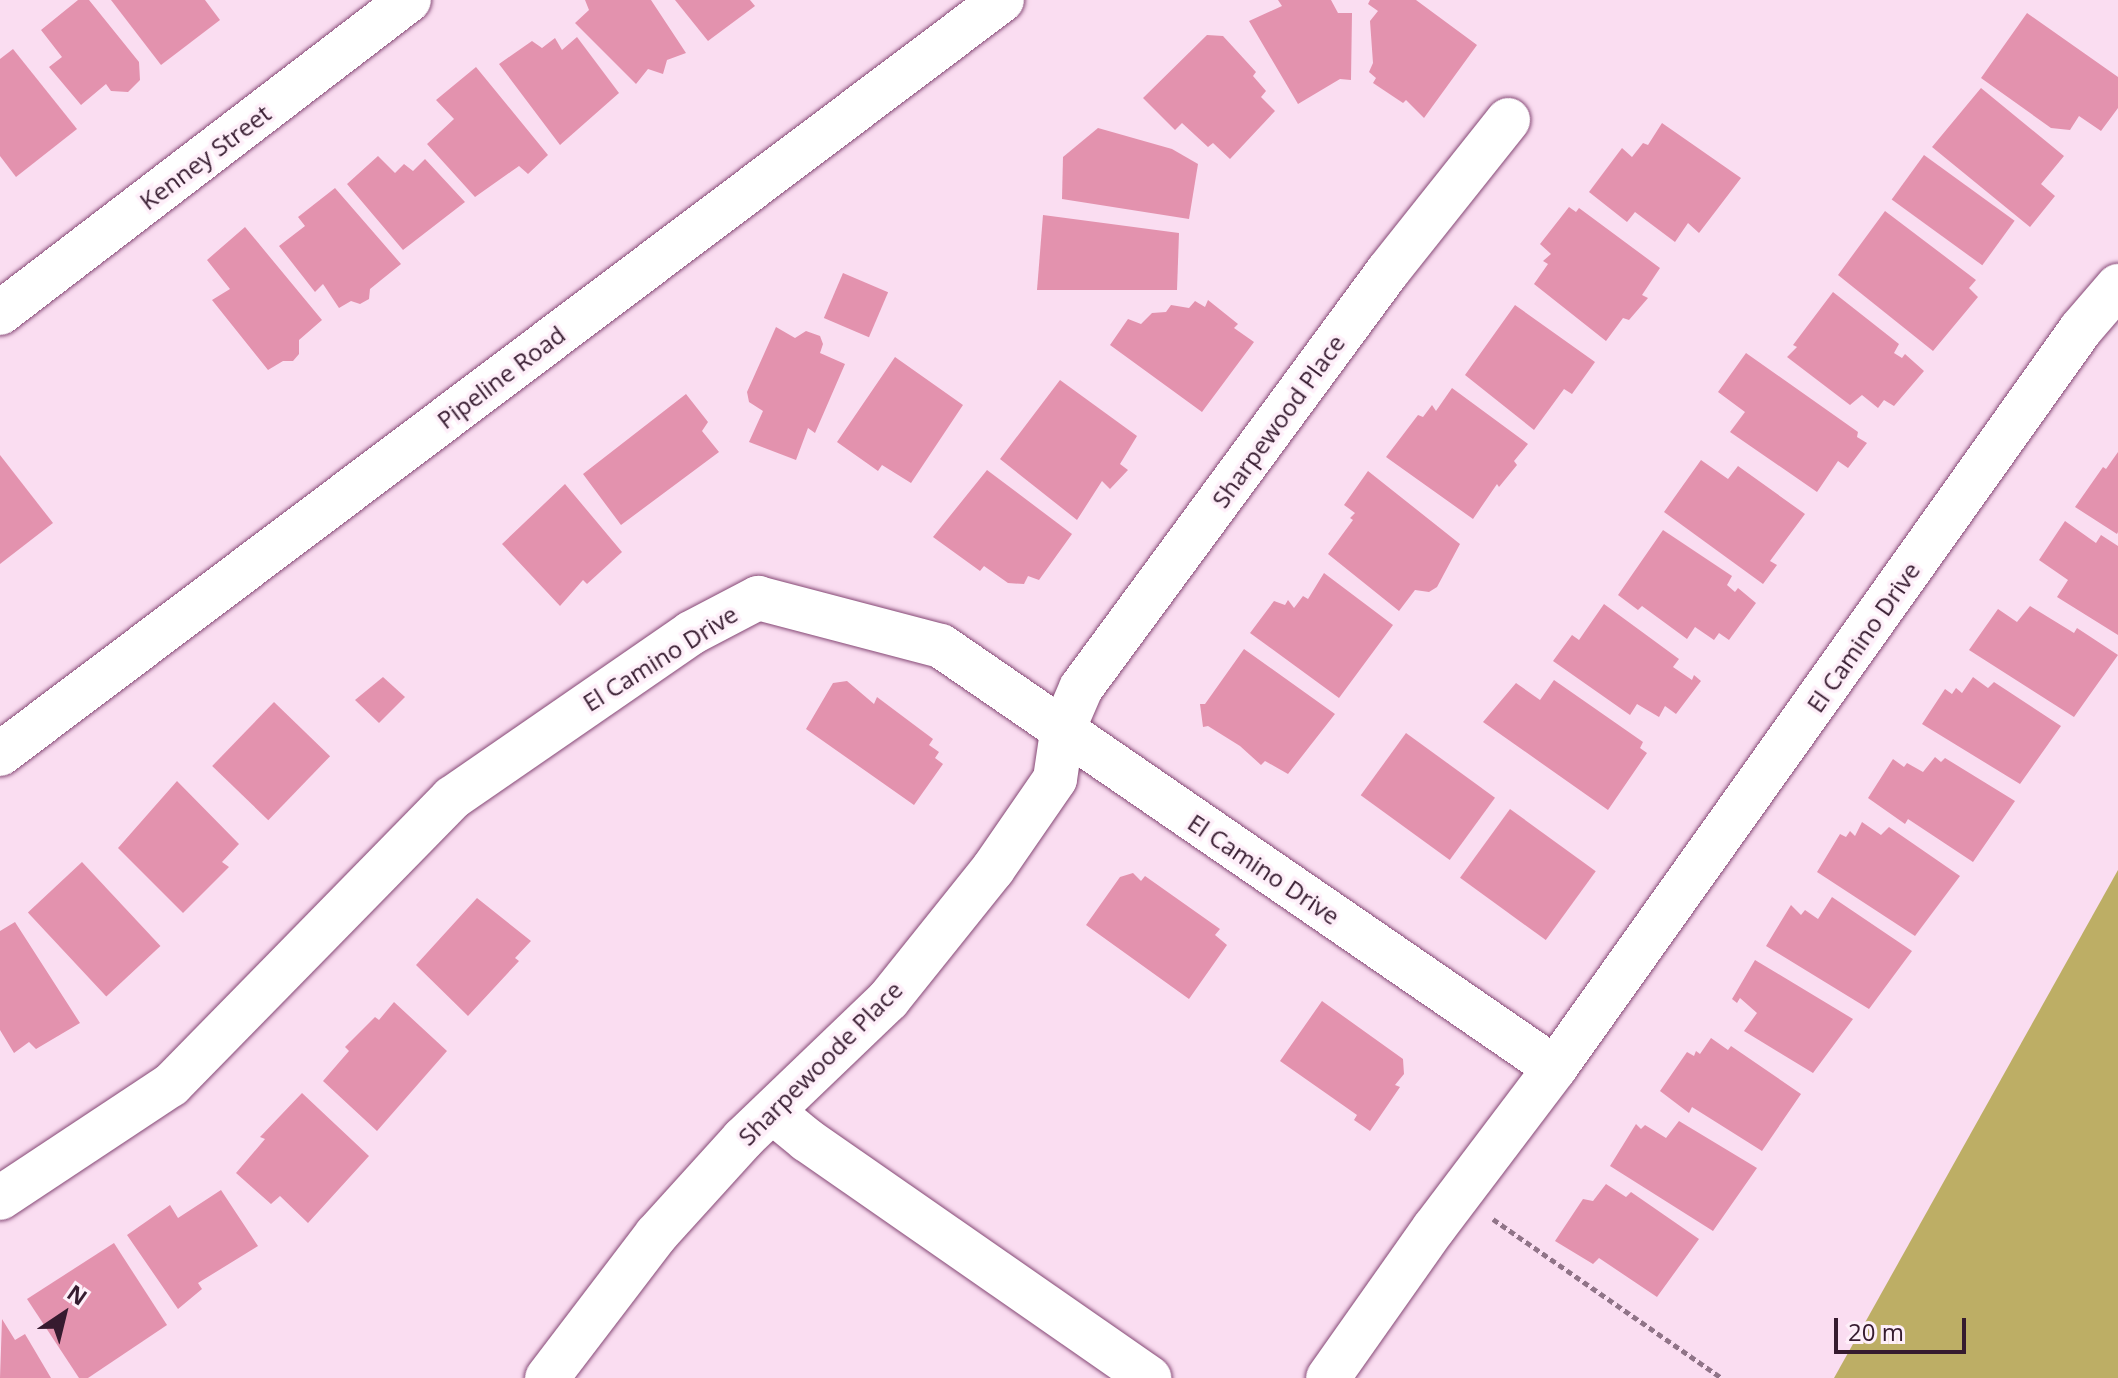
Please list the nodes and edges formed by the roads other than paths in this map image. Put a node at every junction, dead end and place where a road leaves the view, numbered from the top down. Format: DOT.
graph roads {
  1 [pos="409,0"];
  2 [pos="1002,0"];
  3 [pos="1508,120"];
  4 [pos="2118,286"];
  5 [pos="0,313"];
  6 [pos="1062,732"];
  7 [pos="0,754"];
  8 [pos="1555,1068"];
  9 [pos="774,1113"];
  10 [pos="0,1198"];
  11 [pos="547,1378"];
  12 [pos="1149,1378"];
  13 [pos="1328,1378"];
  1 -- 5 [label="street, Kenney Street"];
  2 -- 7 [label="street, Pipeline Road"];
  3 -- 6 [label="street, Sharpewood Place"];
  4 -- 8 [label="street, El Camino Drive"];
  6 -- 8 [label="street, El Camino Drive"];
  6 -- 9 [label="street, Sharpewoode Place"];
  6 -- 10 [label="street, El Camino Drive"];
  8 -- 13 [label="street, El Camino Drive"];
  9 -- 11 [label="street, Sharpewoode Place"];
  9 -- 12 [label="street"];
}
